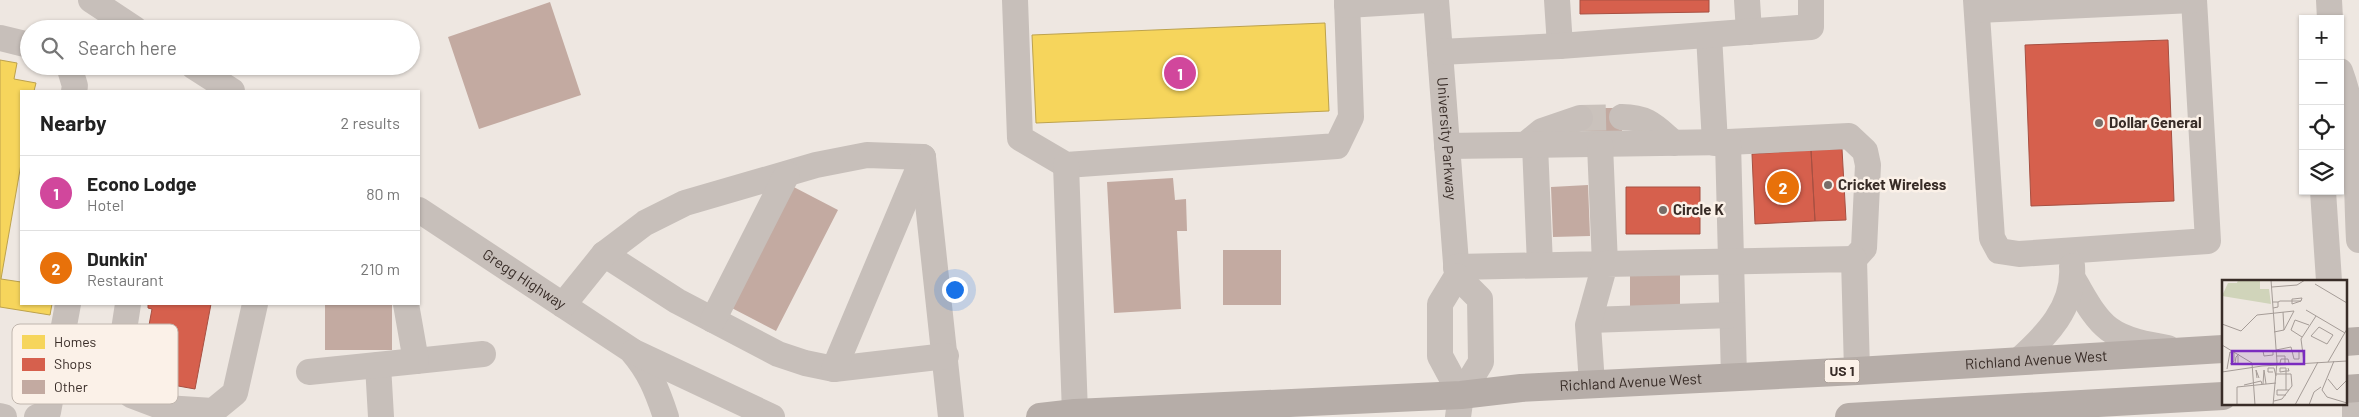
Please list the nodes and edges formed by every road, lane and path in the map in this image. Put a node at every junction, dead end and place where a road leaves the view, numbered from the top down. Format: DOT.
graph roads {
  1 [pos="91,0"];
  2 [pos="1015,0"];
  3 [pos="1428,0"];
  4 [pos="1436,0"];
  5 [pos="1557,0"];
  6 [pos="1747,0"];
  7 [pos="1811,0"];
  8 [pos="2194,0"];
  9 [pos="2328,0"];
  10 [pos="1347,3"];
  11 [pos="1976,5"];
  12 [pos="2330,15"];
  13 [pos="121,20"];
  14 [pos="1749,32"];
  15 [pos="1709,35"];
  16 [pos="0,38"];
  17 [pos="20,43"];
  18 [pos="1560,46"];
  19 [pos="1440,52"];
  20 [pos="72,75"];
  21 [pos="207,75"];
  22 [pos="2344,81"];
  23 [pos="74,90"];
  24 [pos="230,90"];
  25 [pos="1622,116"];
  26 [pos="1580,118"];
  27 [pos="1721,142"];
  28 [pos="1674,143"];
  29 [pos="1600,144"];
  30 [pos="1447,146"];
  31 [pos="1530,146"];
  32 [pos="923,157"];
  33 [pos="1066,165"];
  34 [pos="787,174"];
  35 [pos="2358,194"];
  36 [pos="2323,195"];
  37 [pos="423,221"];
  38 [pos="2359,240"];
  39 [pos="2071,251"];
  40 [pos="604,254"];
  41 [pos="1854,259"];
  42 [pos="1732,260"];
  43 [pos="1606,264"];
  44 [pos="1540,265"];
  45 [pos="1456,271"];
  46 [pos="2073,279"];
  47 [pos="2329,280"];
  48 [pos="563,304"];
  49 [pos="68,305"];
  50 [pos="128,305"];
  51 [pos="141,305"];
  52 [pos="255,305"];
  53 [pos="406,305"];
  54 [pos="1732,315"];
  55 [pos="713,320"];
  56 [pos="1590,320"];
  57 [pos="64,324"];
  58 [pos="125,324"];
  59 [pos="137,324"];
  60 [pos="2359,341"];
  61 [pos="2346,342"];
  62 [pos="2222,349"];
  63 [pos="631,350"];
  64 [pos="2180,351"];
  65 [pos="483,354"];
  66 [pos="946,356"];
  67 [pos="416,361"];
  68 [pos="2018,361"];
  69 [pos="378,365"];
  70 [pos="834,369"];
  71 [pos="1857,371"];
  72 [pos="309,372"];
  73 [pos="1734,377"];
  74 [pos="1592,384"];
  75 [pos="2353,389"];
  76 [pos="2222,396"];
  77 [pos="49,404"];
  78 [pos="155,404"];
  79 [pos="1460,406"];
  80 [pos="2113,410"];
  81 [pos="1075,412"];
  82 [pos="2050,412"];
  83 [pos="214,414"];
  84 [pos="0,416"];
  85 [pos="4,417"];
  86 [pos="37,417"];
  87 [pos="381,417"];
  88 [pos="666,417"];
  89 [pos="772,417"];
  90 [pos="951,417"];
  91 [pos="1040,417"];
  92 [pos="1849,417"];
  93 [pos="2355,417"];
  1 -- 13 [label="street"];
  2 -- 33 [label="street"];
  3 -- 10 [label="street"];
  4 -- 19 [label="street, University Parkway"];
  5 -- 18 [label="street"];
  6 -- 14 [label="street"];
  7 -- 14 [label="street"];
  8 -- 11 [label="street"];
  8 -- 39 [label="street"];
  9 -- 12 [label="street"];
  10 -- 33 [label="street"];
  11 -- 39 [label="street"];
  14 -- 15 [label="street"];
  15 -- 18 [label="street"];
  15 -- 27 [label="street"];
  16 -- 17 [label="street"];
  18 -- 19 [label="street"];
  19 -- 30 [label="street, University Parkway"];
  20 -- 23 [label="street"];
  21 -- 24 [label="street"];
  22 -- 35 [label="street"];
  25 -- 28 [label="street"];
  26 -- 31 [label="street"];
  27 -- 28 [label="street"];
  27 -- 41 [label="street"];
  27 -- 42 [label="street"];
  28 -- 29 [label="street"];
  29 -- 31 [label="street"];
  29 -- 43 [label="street"];
  30 -- 31 [label="street"];
  30 -- 45 [label="street, University Parkway"];
  31 -- 44 [label="street"];
  32 -- 34 [label="street"];
  32 -- 66 [label="street"];
  32 -- 70 [label="street"];
  33 -- 81 [label="street"];
  34 -- 40 [label="street"];
  34 -- 55 [label="street"];
  35 -- 38 [label="street"];
  36 -- 47 [label="street"];
  37 -- 48 [label="street, Gregg Highway"];
  39 -- 46 [label="street"];
  40 -- 48 [label="street"];
  40 -- 55 [label="street"];
  41 -- 42 [label="street"];
  41 -- 71 [label="street"];
  42 -- 43 [label="street"];
  42 -- 54 [label="street"];
  43 -- 44 [label="street"];
  43 -- 56 [label="street"];
  44 -- 45 [label="street"];
  45 -- 79 [label="street"];
  45 -- 79 [label="street"];
  46 -- 64 [label="street"];
  46 -- 68 [label="street"];
  48 -- 63 [label="street, Gregg Highway"];
  49 -- 57 [label="street"];
  50 -- 58 [label="street"];
  51 -- 59 [label="street"];
  52 -- 83 [label="street"];
  53 -- 67 [label="street"];
  54 -- 56 [label="street"];
  54 -- 73 [label="street"];
  55 -- 70 [label="street"];
  56 -- 74 [label="street"];
  60 -- 61 [label="main road"];
  62 -- 64 [label="main road, Richland Avenue West / US 1"];
  63 -- 88 [label="street, Gregg Highway"];
  63 -- 89 [label="street, Gregg Highway"];
  64 -- 68 [label="main road, Richland Avenue West / US 1"];
  65 -- 67 [label="street"];
  66 -- 70 [label="street"];
  66 -- 90 [label="street"];
  67 -- 69 [label="street"];
  68 -- 71 [label="main road, Richland Avenue West / US 1"];
  69 -- 72 [label="street"];
  69 -- 87 [label="street"];
  71 -- 73 [label="main road, Richland Avenue West / US 1"];
  73 -- 74 [label="main road, Richland Avenue West / US 1"];
  74 -- 79 [label="main road, Richland Avenue West / US 1"];
  75 -- 93 [label="street"];
  76 -- 80 [label="main road"];
  77 -- 86 [label="street"];
  78 -- 83 [label="street"];
  79 -- 81 [label="main road, Richland Avenue West / US 1"];
  80 -- 82 [label="main road"];
  81 -- 91 [label="main road, Richland Avenue West / US 1"];
  82 -- 92 [label="main road"];
  84 -- 85 [label="street"];
}
